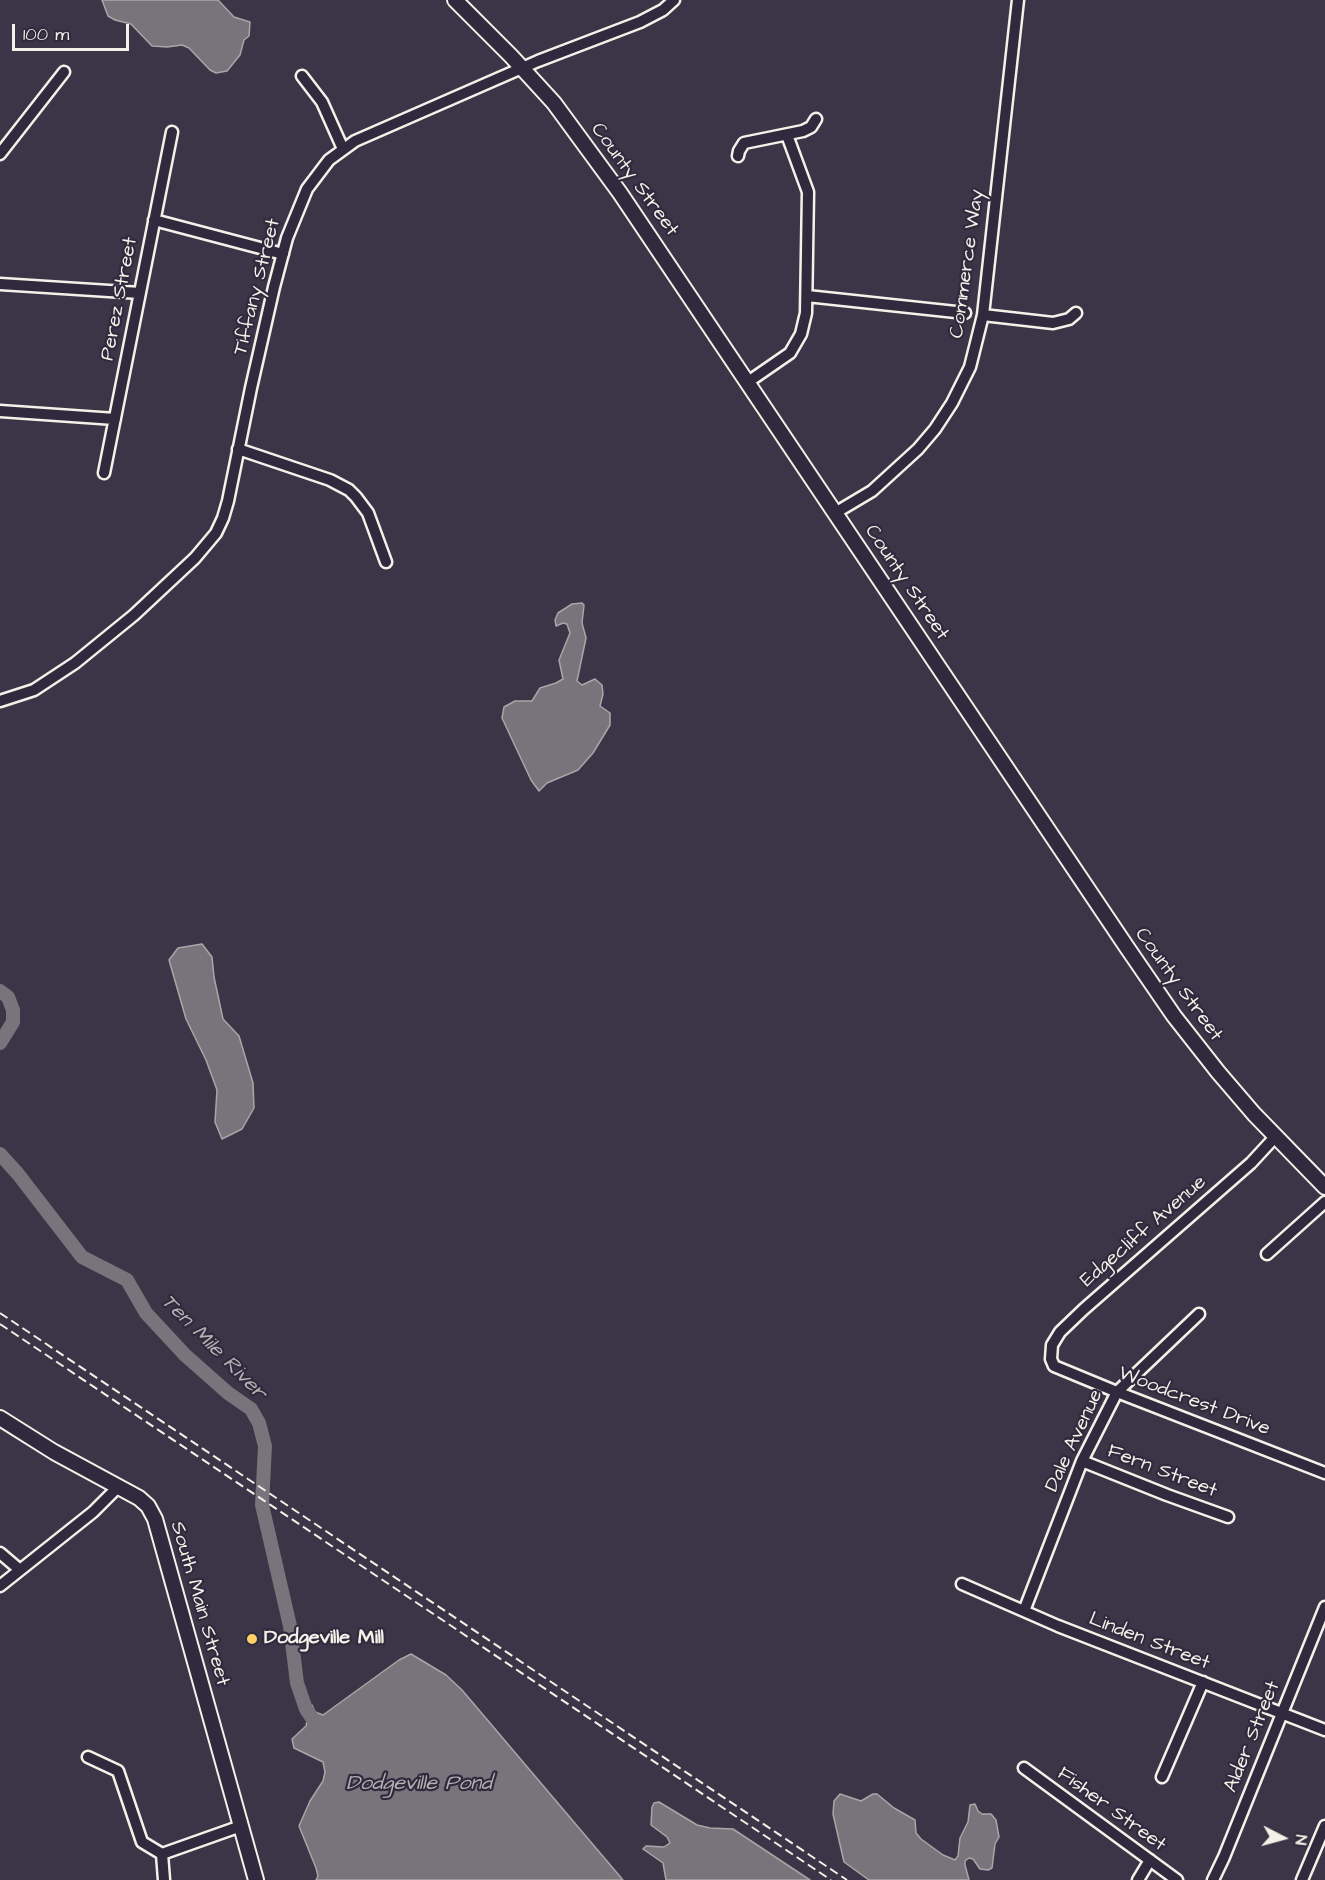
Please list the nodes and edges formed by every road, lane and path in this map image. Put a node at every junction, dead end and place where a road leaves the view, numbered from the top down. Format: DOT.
graph roads {
  1 [pos="455,0"];
  2 [pos="674,0"];
  3 [pos="1018,0"];
  4 [pos="522,69"];
  5 [pos="64,72"];
  6 [pos="302,76"];
  7 [pos="816,119"];
  8 [pos="172,132"];
  9 [pos="787,135"];
  10 [pos="343,149"];
  11 [pos="0,154"];
  12 [pos="738,156"];
  13 [pos="154,220"];
  14 [pos="283,254"];
  15 [pos="0,284"];
  16 [pos="140,293"];
  17 [pos="807,296"];
  18 [pos="965,312"];
  19 [pos="1076,313"];
  20 [pos="983,315"];
  21 [pos="748,382"];
  22 [pos="0,411"];
  23 [pos="115,419"];
  24 [pos="238,449"];
  25 [pos="104,473"];
  26 [pos="835,513"];
  27 [pos="386,562"];
  28 [pos="0,701"];
  29 [pos="1275,1137"];
  30 [pos="1325,1187"];
  31 [pos="1325,1202"];
  32 [pos="1267,1254"];
  33 [pos="1199,1314"];
  34 [pos="1052,1362"];
  35 [pos="1117,1392"];
  36 [pos="0,1418"];
  37 [pos="1082,1461"];
  38 [pos="1325,1473"];
  39 [pos="119,1486"];
  40 [pos="1228,1517"];
  41 [pos="0,1553"];
  42 [pos="20,1570"];
  43 [pos="962,1584"];
  44 [pos="0,1586"];
  45 [pos="1325,1607"];
  46 [pos="1023,1611"];
  47 [pos="1203,1682"];
  48 [pos="1282,1712"];
  49 [pos="1325,1730"];
  50 [pos="88,1757"];
  51 [pos="1024,1768"];
  52 [pos="1162,1777"];
  53 [pos="241,1826"];
  54 [pos="1325,1826"];
  55 [pos="162,1854"];
  56 [pos="1150,1860"];
  57 [pos="164,1880"];
  58 [pos="256,1880"];
  59 [pos="1138,1880"];
  60 [pos="1178,1880"];
  61 [pos="1213,1880"];
  62 [pos="1302,1880"];
  1 -- 4 [label="main road, County Street"];
  2 -- 4 [label="street, Tiffany Street"];
  3 -- 20 [label="street, Commerce Way"];
  4 -- 10 [label="street, Tiffany Street"];
  4 -- 21 [label="main road, County Street"];
  5 -- 11 [label="street"];
  6 -- 10 [label="street"];
  7 -- 9 [label="street"];
  8 -- 13 [label="street, Perez Street"];
  9 -- 12 [label="street"];
  9 -- 17 [label="street"];
  10 -- 14 [label="street, Tiffany Street"];
  13 -- 14 [label="street"];
  13 -- 16 [label="street, Perez Street"];
  14 -- 24 [label="street, Tiffany Street"];
  15 -- 16 [label="street"];
  16 -- 23 [label="street, Perez Street"];
  17 -- 18 [label="street"];
  17 -- 21 [label="street"];
  19 -- 20 [label="street"];
  20 -- 26 [label="street, Commerce Way"];
  21 -- 26 [label="main road, County Street"];
  22 -- 23 [label="street"];
  23 -- 25 [label="street, Perez Street"];
  24 -- 27 [label="street"];
  24 -- 28 [label="street, Tiffany Street"];
  26 -- 29 [label="main road, County Street"];
  29 -- 30 [label="main road, County Street"];
  29 -- 34 [label="street, Edgecliff Avenue"];
  31 -- 32 [label="street"];
  33 -- 35 [label="street, Dale Avenue"];
  34 -- 35 [label="street, Woodcrest Drive"];
  35 -- 37 [label="street, Dale Avenue"];
  35 -- 38 [label="street, Woodcrest Drive"];
  36 -- 39 [label="main road, South Main Street"];
  37 -- 40 [label="street, Fern Street"];
  37 -- 46 [label="street, Dale Avenue"];
  39 -- 42 [label="street"];
  39 -- 53 [label="main road, South Main Street"];
  41 -- 42 [label="street"];
  42 -- 44 [label="street"];
  43 -- 46 [label="street, Linden Street"];
  45 -- 48 [label="street, Alder Street"];
  46 -- 47 [label="street, Linden Street"];
  47 -- 48 [label="street, Linden Street"];
  47 -- 52 [label="street"];
  48 -- 49 [label="street, Linden Street"];
  48 -- 61 [label="street, Alder Street"];
  50 -- 55 [label="street"];
  51 -- 56 [label="street, Fisher Street"];
  53 -- 55 [label="street"];
  53 -- 58 [label="main road, South Main Street"];
  54 -- 62 [label="street"];
  55 -- 57 [label="street"];
  56 -- 59 [label="street"];
  56 -- 60 [label="street, Fisher Street"];
}
